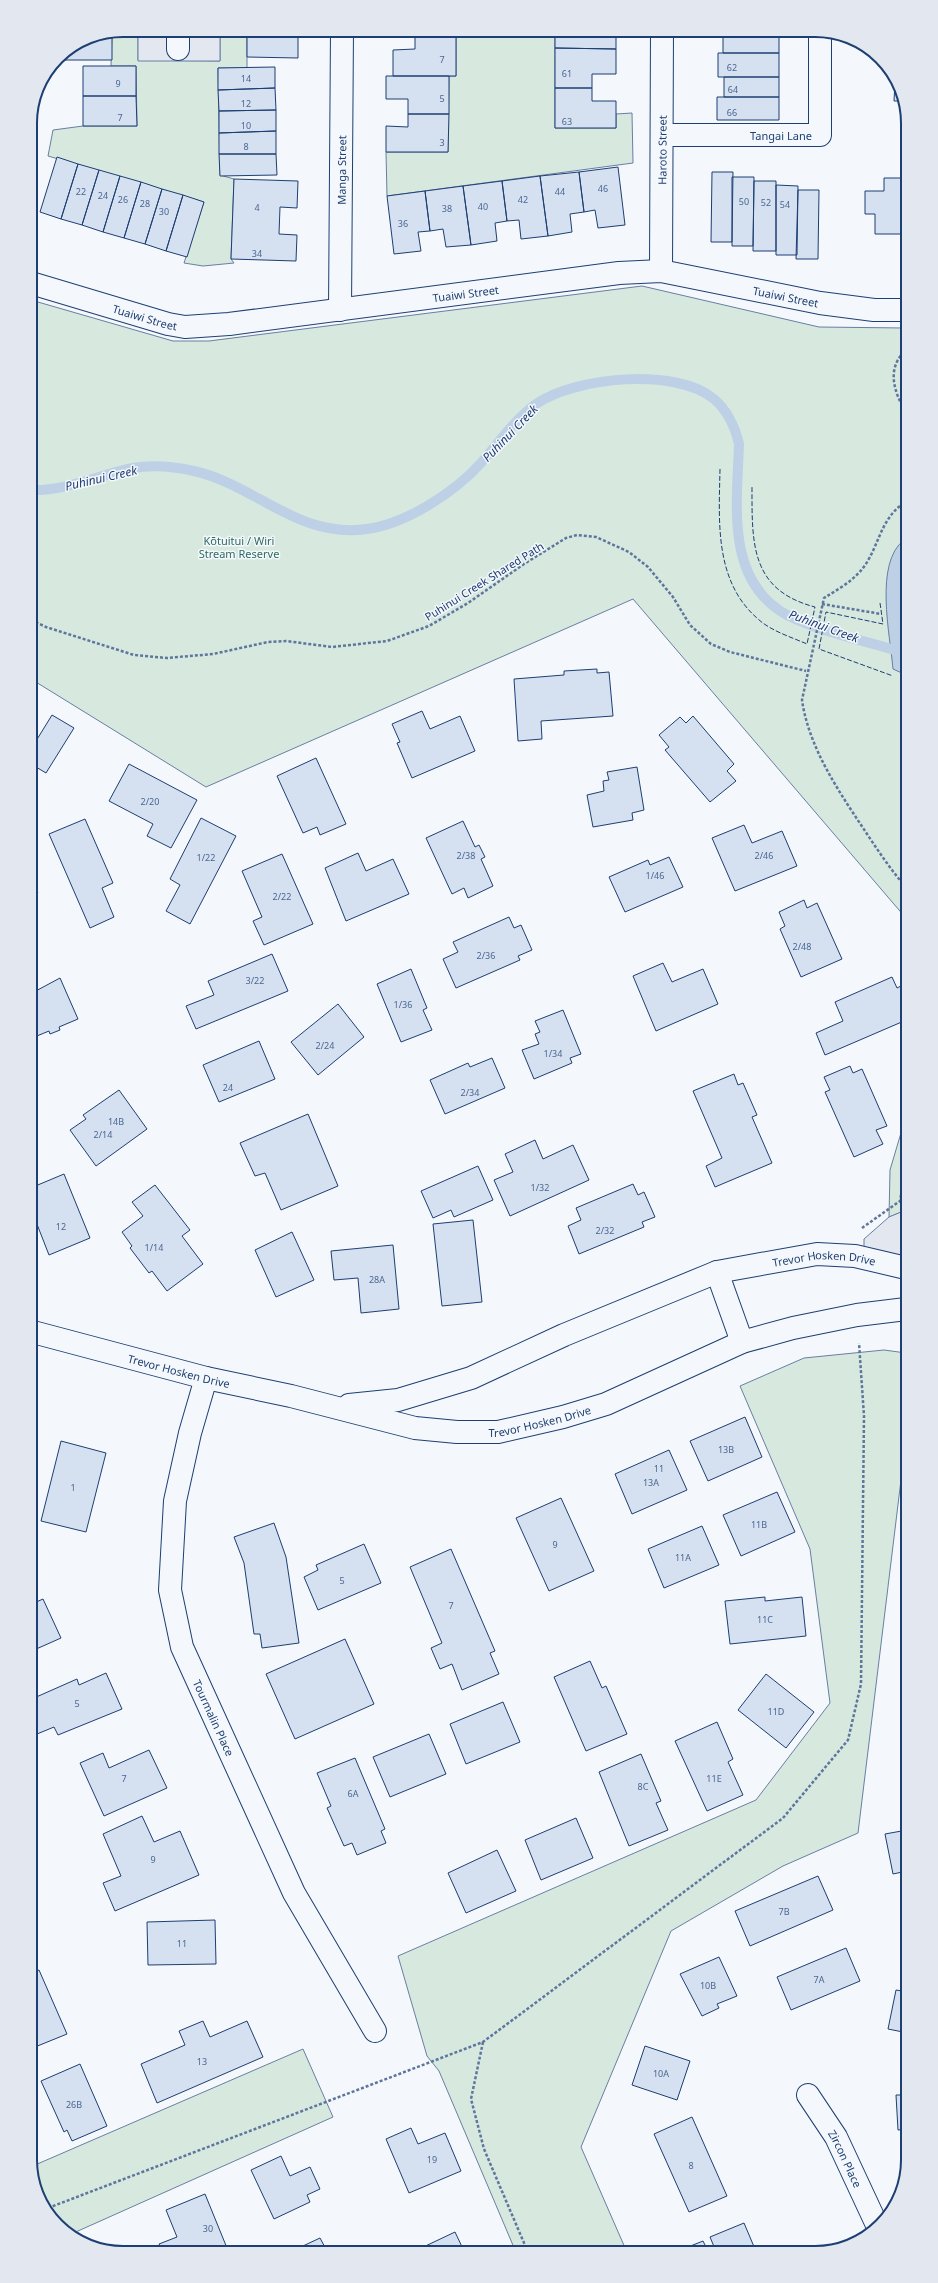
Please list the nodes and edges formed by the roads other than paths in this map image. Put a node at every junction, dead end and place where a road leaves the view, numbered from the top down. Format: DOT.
graph roads {
  1 [pos="342,37"];
  2 [pos="662,37"];
  3 [pos="820,37"];
  4 [pos="662,135"];
  5 [pos="661,271"];
  6 [pos="37,285"];
  7 [pos="340,310"];
  8 [pos="901,310"];
  9 [pos="901,1267"];
  10 [pos="718,1272"];
  11 [pos="901,1310"];
  12 [pos="37,1333"];
  13 [pos="742,1342"];
  14 [pos="206,1378"];
  15 [pos="326,1405"];
  16 [pos="375,2031"];
  17 [pos="808,2095"];
  18 [pos="875,2221"];
  1 -- 7 [label="street, Manga Street"];
  2 -- 4 [label="street, Haroto Street"];
  3 -- 4 [label="street, Tangai Lane"];
  4 -- 5 [label="street, Haroto Street"];
  5 -- 7 [label="street, Tuaiwi Street"];
  5 -- 8 [label="street, Tuaiwi Street"];
  6 -- 7 [label="street, Tuaiwi Street"];
  9 -- 10 [label="street, Trevor Hosken Drive"];
  10 -- 13 [label="street"];
  10 -- 15 [label="street, Trevor Hosken Drive"];
  11 -- 13 [label="street, Trevor Hosken Drive"];
  12 -- 14 [label="street, Trevor Hosken Drive"];
  13 -- 15 [label="street, Trevor Hosken Drive"];
  14 -- 15 [label="street, Trevor Hosken Drive"];
  14 -- 16 [label="street, Tourmalin Place"];
  17 -- 18 [label="street, Zircon Place"];
}
